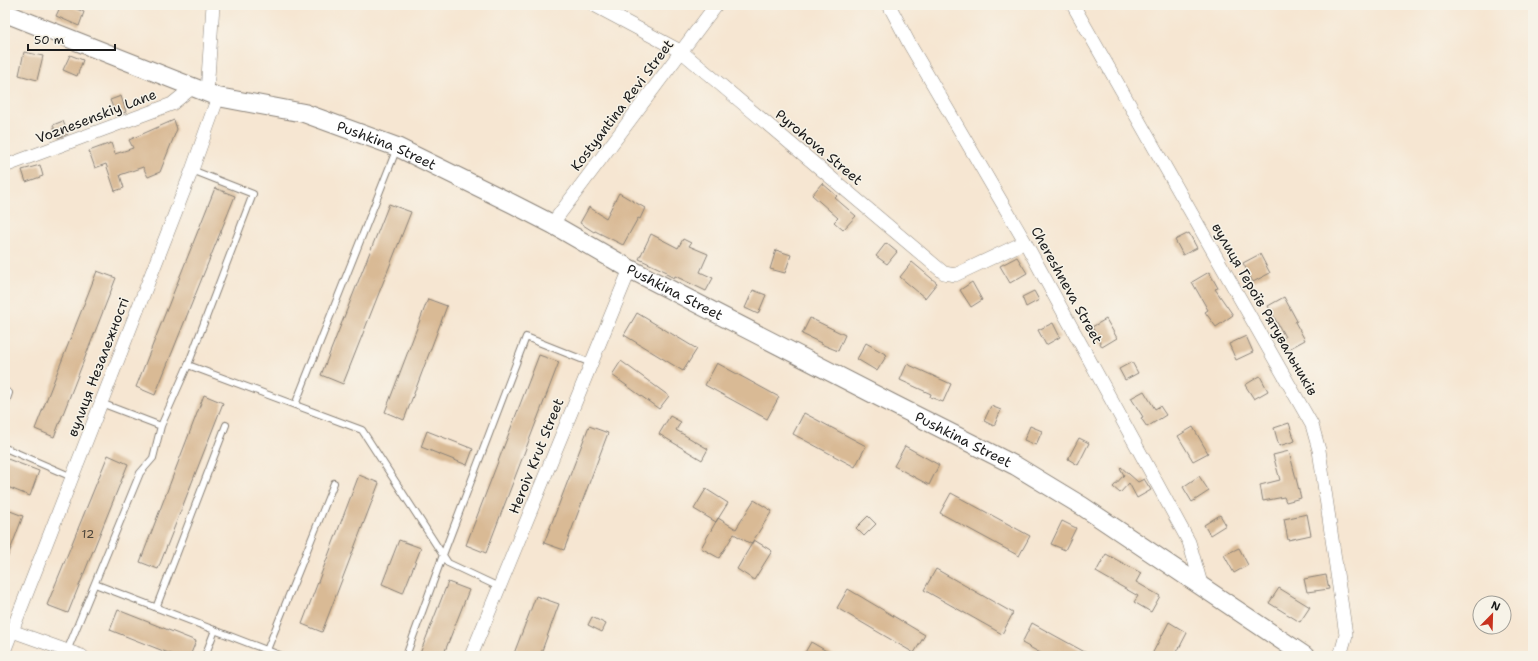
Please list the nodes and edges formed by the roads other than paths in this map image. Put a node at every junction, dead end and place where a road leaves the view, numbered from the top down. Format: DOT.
graph roads {
  1 [pos="213,5"];
  2 [pos="594,5"];
  3 [pos="716,5"];
  4 [pos="889,5"];
  5 [pos="1073,5"];
  6 [pos="5,13"];
  7 [pos="682,52"];
  8 [pos="206,92"];
  9 [pos="397,148"];
  10 [pos="5,166"];
  11 [pos="192,170"];
  12 [pos="552,224"];
  13 [pos="1026,242"];
  14 [pos="630,269"];
  15 [pos="591,363"];
  16 [pos="188,364"];
  17 [pos="5,390"];
  18 [pos="101,403"];
  19 [pos="5,405"];
  20 [pos="295,405"];
  21 [pos="226,425"];
  22 [pos="161,426"];
  23 [pos="5,448"];
  24 [pos="72,478"];
  25 [pos="334,483"];
  26 [pos="443,555"];
  27 [pos="95,584"];
  28 [pos="499,587"];
  29 [pos="1202,587"];
  30 [pos="156,608"];
  31 [pos="12,630"];
  32 [pos="215,630"];
  33 [pos="5,648"];
  34 [pos="268,650"];
  35 [pos="67,651"];
  36 [pos="82,656"];
  37 [pos="205,656"];
  38 [pos="282,656"];
  39 [pos="406,656"];
  40 [pos="471,656"];
  41 [pos="1305,656"];
  42 [pos="1340,656"];
  1 -- 8 [label="street, вулиця Незалежності"];
  2 -- 7 [label="street, Pyrohova Street"];
  3 -- 7 [label="street, Kostyantina Revi Street"];
  4 -- 13 [label="street, Chereshneva Street"];
  5 -- 42 [label="street, вулиця Героїв Рятувальників"];
  6 -- 8 [label="street, Pushkina Street"];
  7 -- 12 [label="street, Kostyantina Revi Street"];
  7 -- 13 [label="street, Pyrohova Street"];
  8 -- 9 [label="street, Pushkina Street"];
  8 -- 10 [label="street, Voznesenskiy Lane"];
  8 -- 11 [label="street, вулиця Незалежності"];
  9 -- 12 [label="street, Pushkina Street"];
  9 -- 20 [label="lane"];
  11 -- 16 [label="lane"];
  11 -- 18 [label="street, вулиця Незалежності"];
  12 -- 14 [label="street, Pushkina Street"];
  13 -- 29 [label="street, Chereshneva Street"];
  14 -- 15 [label="street, Heroiv Krut Street"];
  14 -- 29 [label="street, Pushkina Street"];
  15 -- 26 [label="lane"];
  15 -- 28 [label="street, Heroiv Krut Street"];
  16 -- 20 [label="lane"];
  16 -- 22 [label="lane"];
  17 -- 19 [label="lane"];
  18 -- 22 [label="lane"];
  18 -- 24 [label="street, вулиця Незалежності"];
  20 -- 26 [label="lane"];
  21 -- 30 [label="lane"];
  22 -- 27 [label="lane"];
  23 -- 24 [label="lane"];
  24 -- 31 [label="street, вулиця Незалежності"];
  25 -- 34 [label="lane"];
  26 -- 28 [label="lane"];
  26 -- 39 [label="lane"];
  27 -- 30 [label="lane"];
  27 -- 35 [label="lane"];
  28 -- 40 [label="street, Heroiv Krut Street"];
  29 -- 41 [label="street, Pushkina Street"];
  30 -- 32 [label="lane"];
  31 -- 33 [label="street, вулиця Незалежності"];
  31 -- 35 [label="street"];
  32 -- 34 [label="lane"];
  32 -- 37 [label="lane"];
  34 -- 38 [label="lane"];
  35 -- 36 [label="street"];
}
